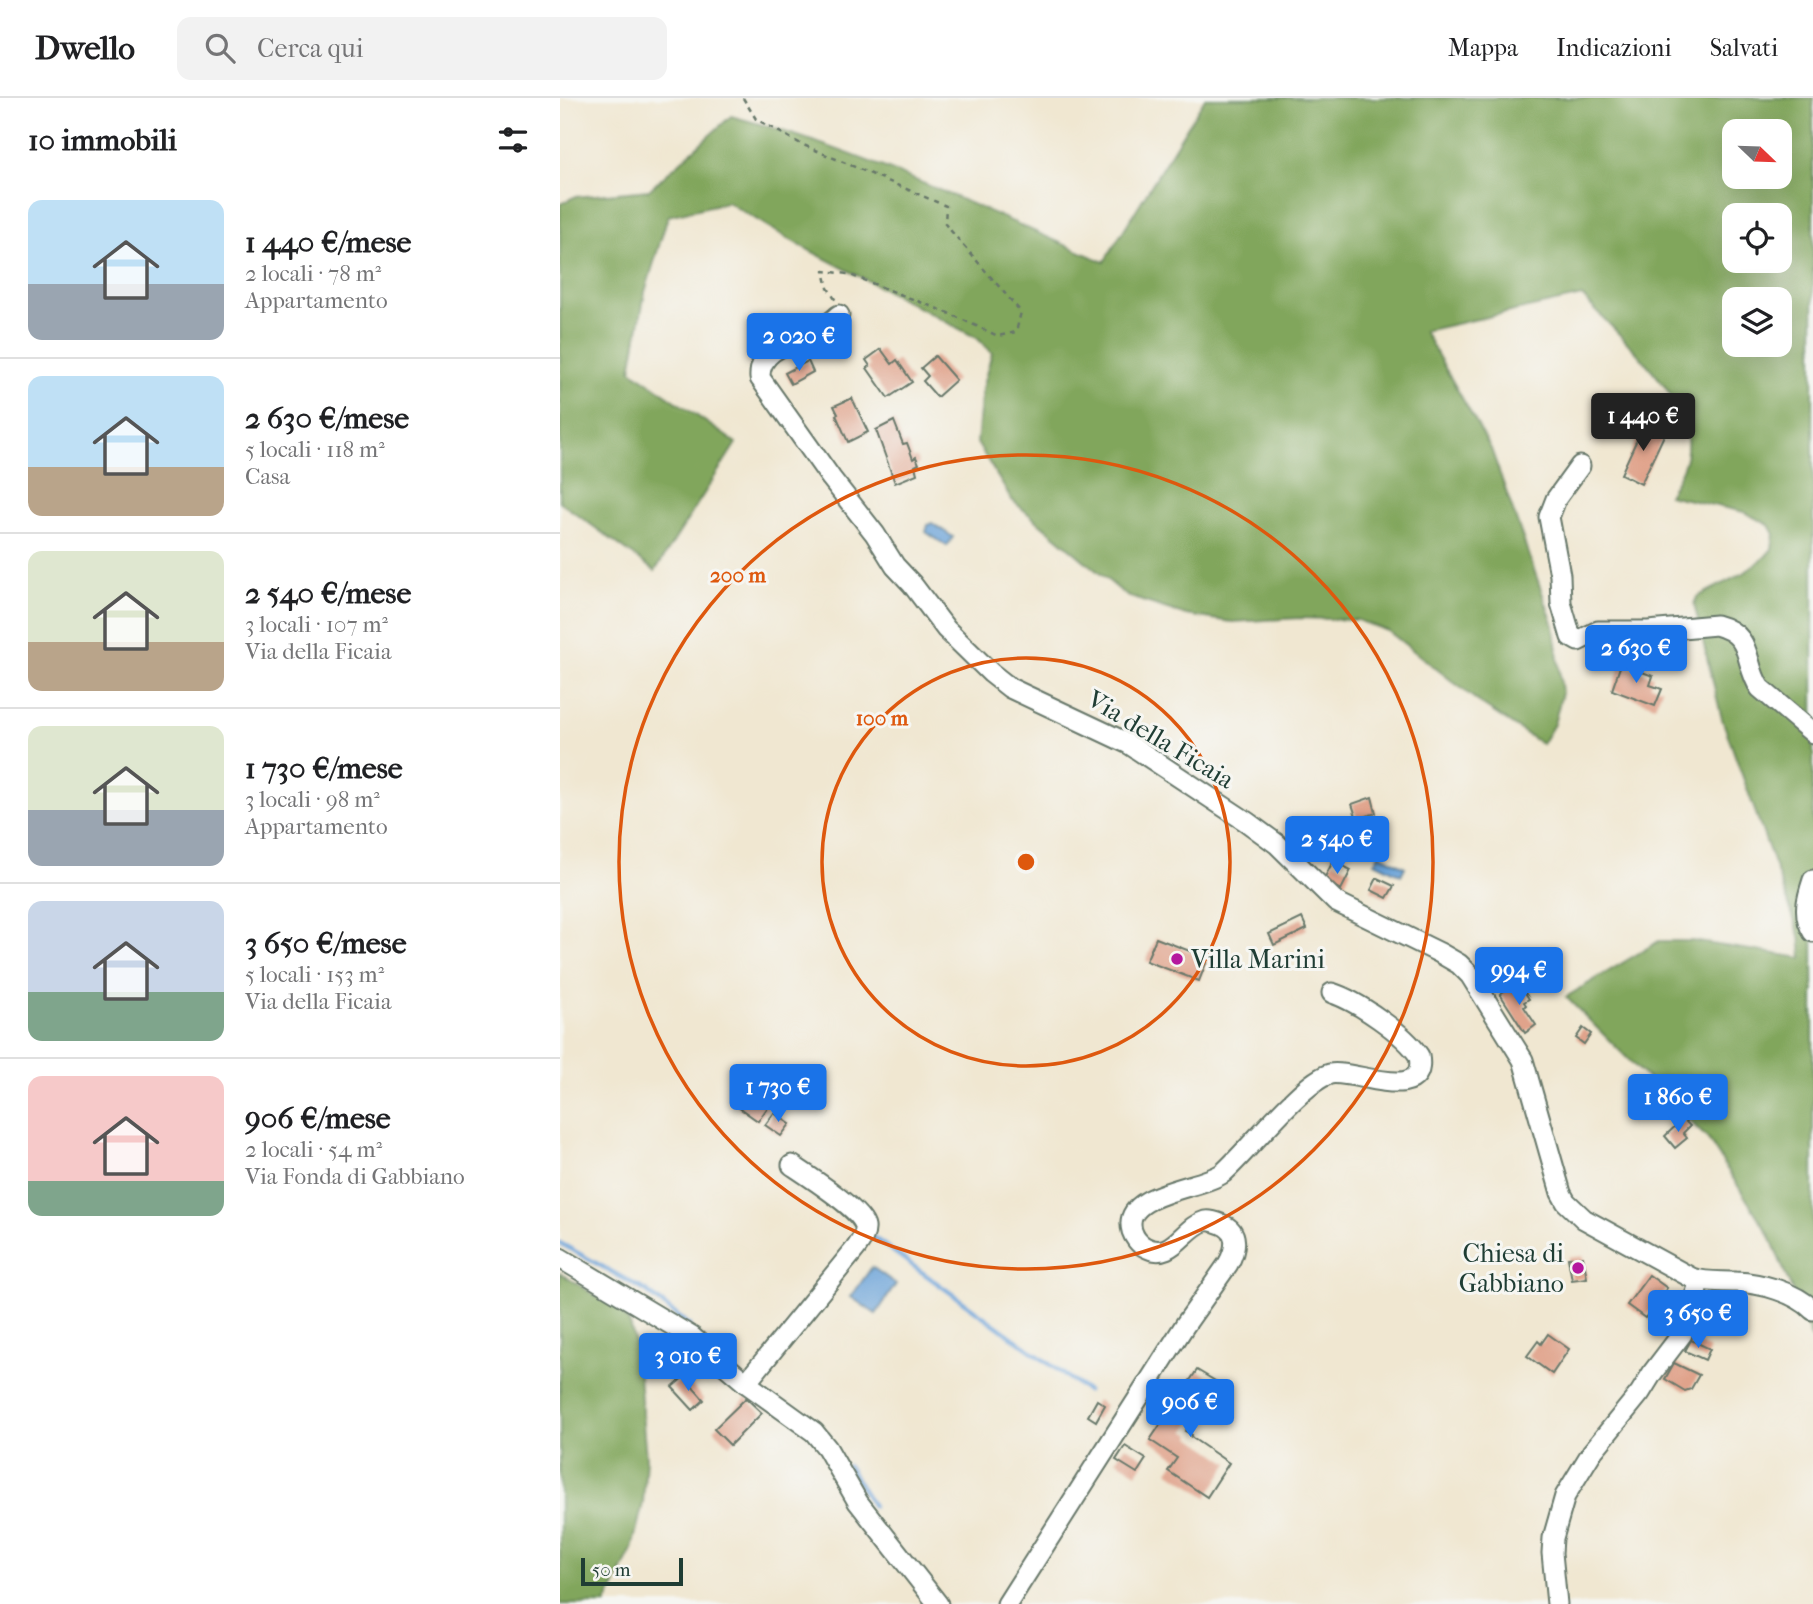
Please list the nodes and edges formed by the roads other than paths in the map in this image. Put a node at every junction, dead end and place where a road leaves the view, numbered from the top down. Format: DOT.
graph roads {
  1 [pos="839,315"];
  2 [pos="1580,466"];
  3 [pos="1813,733"];
  4 [pos="1813,880"];
  5 [pos="1813,932"];
  6 [pos="1332,993"];
  7 [pos="792,1165"];
  8 [pos="560,1258"];
  9 [pos="1700,1281"];
  10 [pos="1813,1311"];
  11 [pos="746,1383"];
  12 [pos="938,1604"];
  13 [pos="1007,1604"];
  14 [pos="1557,1604"];
  1 -- 9 [label="street, Via della Ficaia"];
  2 -- 3 [label="street"];
  4 -- 5 [label="street"];
  6 -- 13 [label="street"];
  7 -- 11 [label="street"];
  8 -- 11 [label="street"];
  9 -- 10 [label="street, Via della Ficaia"];
  9 -- 14 [label="street"];
  11 -- 12 [label="street"];
}
